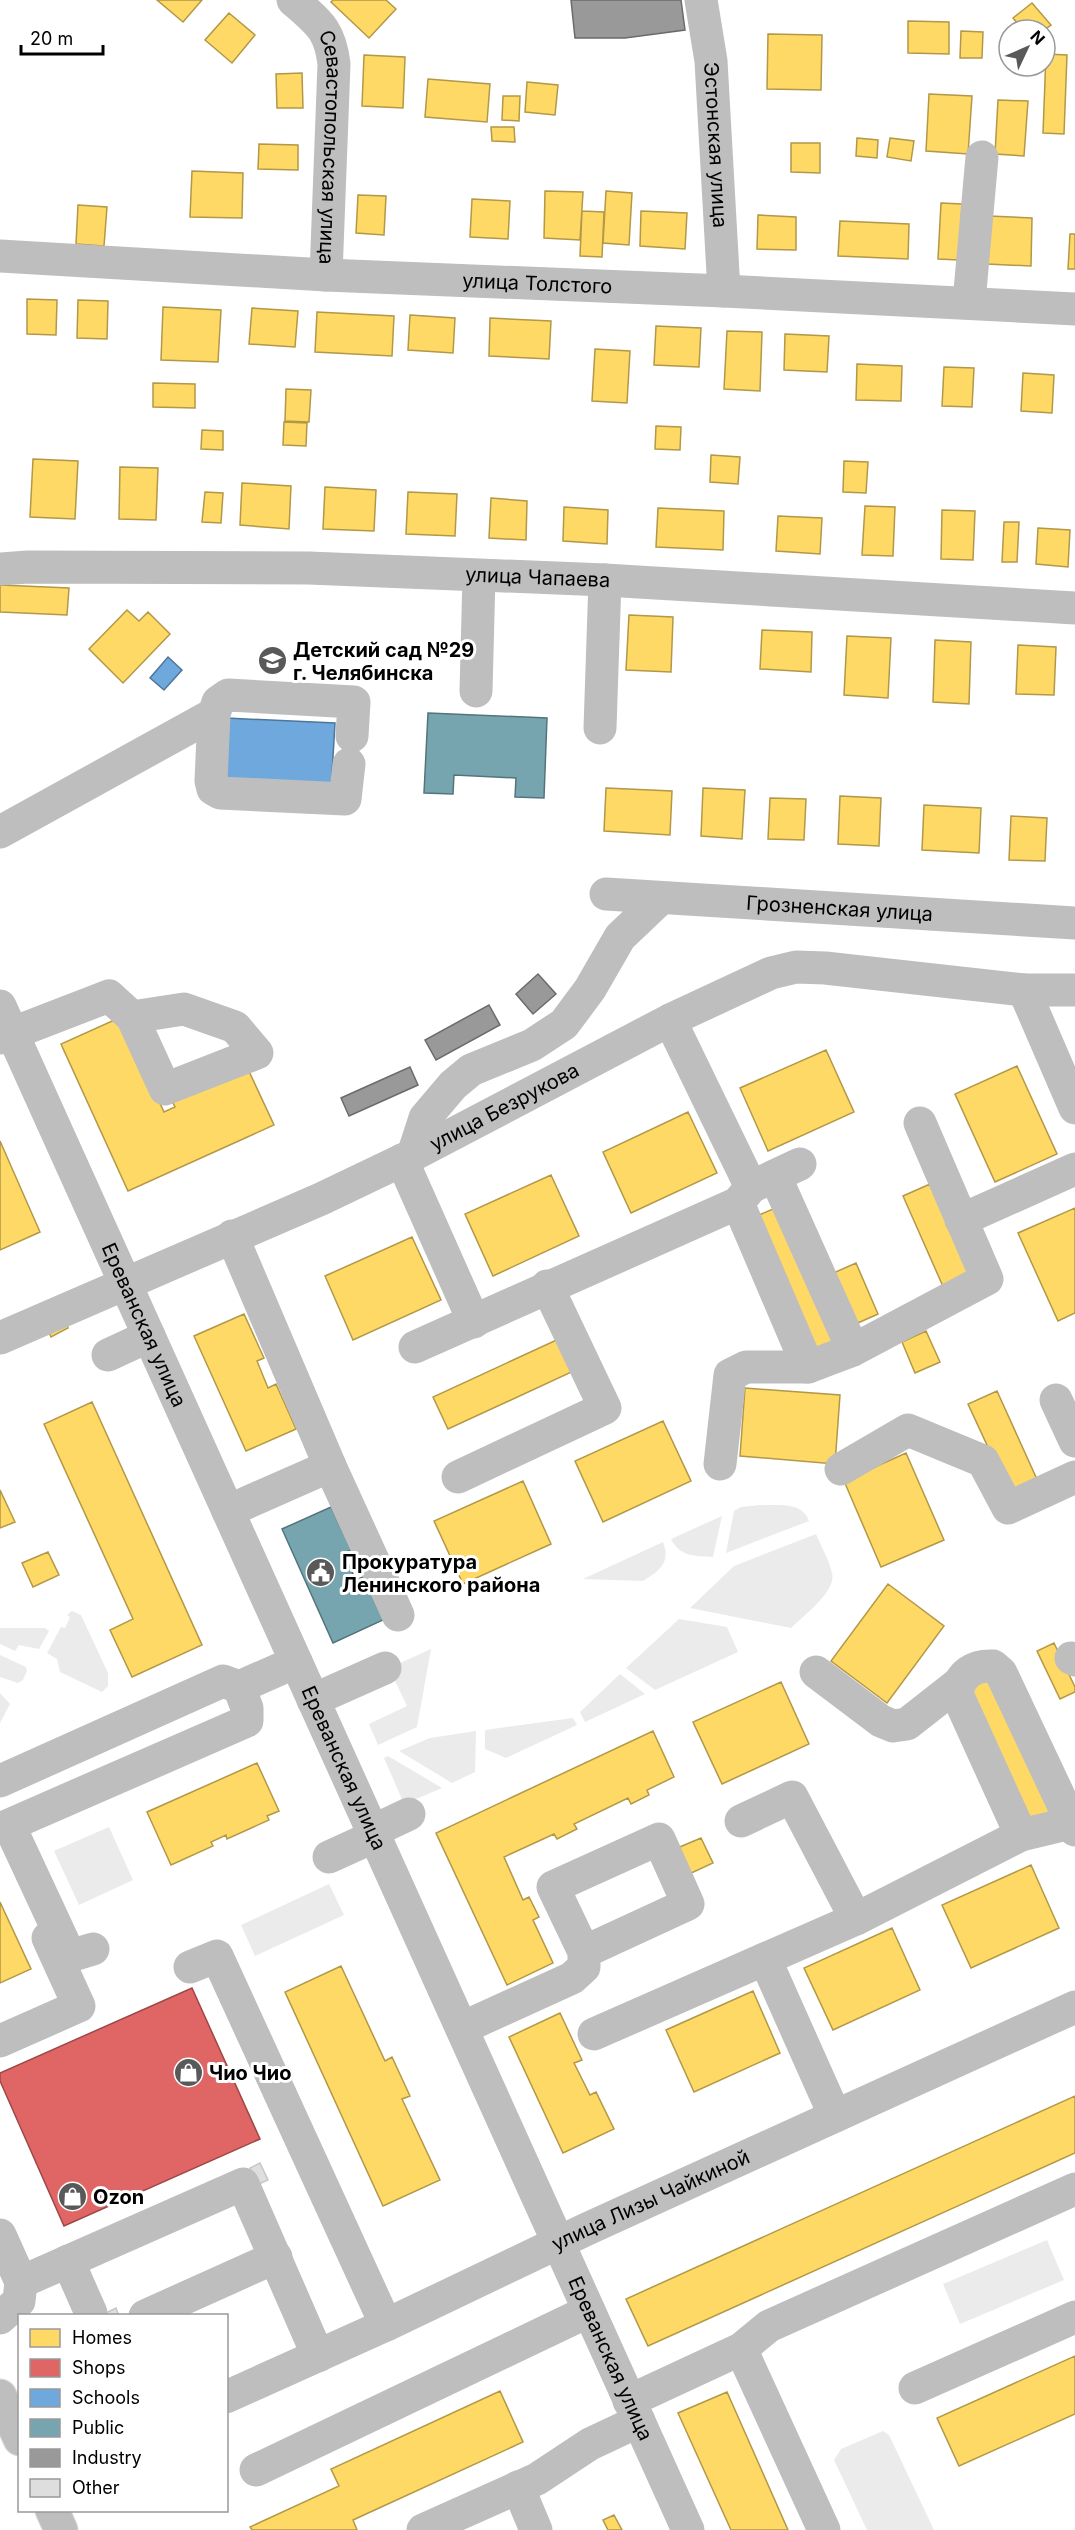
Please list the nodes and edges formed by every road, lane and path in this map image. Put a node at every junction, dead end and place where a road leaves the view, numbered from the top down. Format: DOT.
graph roads {
  1 [pos="293,0"];
  2 [pos="701,0"];
  3 [pos="982,157"];
  4 [pos="0,256"];
  5 [pos="326,275"];
  6 [pos="724,291"];
  7 [pos="969,302"];
  8 [pos="1075,309"];
  9 [pos="0,569"];
  10 [pos="479,576"];
  11 [pos="605,580"];
  12 [pos="1075,608"];
  13 [pos="476,691"];
  14 [pos="214,714"];
  15 [pos="600,728"];
  16 [pos="0,832"];
  17 [pos="606,894"];
  18 [pos="661,898"];
  19 [pos="1075,923"];
  20 [pos="1024,990"];
  21 [pos="1075,990"];
  22 [pos="132,1017"];
  23 [pos="670,1020"];
  24 [pos="4,1026"];
  25 [pos="1075,1108"];
  26 [pos="920,1123"];
  27 [pos="407,1158"];
  28 [pos="1075,1169"];
  29 [pos="766,1182"];
  30 [pos="1075,1192"];
  31 [pos="965,1229"];
  32 [pos="232,1236"];
  33 [pos="125,1283"];
  34 [pos="547,1286"];
  35 [pos="474,1322"];
  36 [pos="149,1336"];
  37 [pos="0,1338"];
  38 [pos="415,1347"];
  39 [pos="853,1350"];
  40 [pos="108,1355"];
  41 [pos="808,1367"];
  42 [pos="1056,1400"];
  43 [pos="1075,1441"];
  44 [pos="720,1464"];
  45 [pos="330,1466"];
  46 [pos="841,1468"];
  47 [pos="458,1476"];
  48 [pos="1075,1477"];
  49 [pos="228,1511"];
  50 [pos="398,1615"];
  51 [pos="296,1662"];
  52 [pos="385,1668"];
  53 [pos="816,1672"];
  54 [pos="958,1684"];
  55 [pos="239,1688"];
  56 [pos="313,1700"];
  57 [pos="0,1781"];
  58 [pos="409,1814"];
  59 [pos="741,1821"];
  60 [pos="1074,1825"];
  61 [pos="0,1833"];
  62 [pos="374,1833"];
  63 [pos="1021,1835"];
  64 [pos="329,1857"];
  65 [pos="856,1919"];
  66 [pos="93,1949"];
  67 [pos="584,1952"];
  68 [pos="765,1959"];
  69 [pos="190,1967"];
  70 [pos="1075,2007"];
  71 [pos="462,2028"];
  72 [pos="594,2034"];
  73 [pos="0,2041"];
  74 [pos="835,2116"];
  75 [pos="1075,2189"];
  76 [pos="0,2235"];
  77 [pos="558,2244"];
  78 [pos="276,2257"];
  79 [pos="68,2261"];
  80 [pos="21,2282"];
  81 [pos="589,2311"];
  82 [pos="91,2313"];
  83 [pos="149,2314"];
  84 [pos="1075,2317"];
  85 [pos="0,2318"];
  86 [pos="386,2325"];
  87 [pos="741,2349"];
  88 [pos="318,2356"];
  89 [pos="915,2388"];
  90 [pos="0,2396"];
  91 [pos="228,2396"];
  92 [pos="634,2411"];
  93 [pos="18,2435"];
  94 [pos="256,2470"];
  95 [pos="518,2487"];
  96 [pos="52,2512"];
  97 [pos="61,2530"];
  98 [pos="423,2530"];
  99 [pos="536,2530"];
  100 [pos="688,2530"];
  101 [pos="824,2530"];
  1 -- 5 [label="street, Севастопольская улица"];
  2 -- 6 [label="street, Эстонская улица"];
  3 -- 7 [label="street"];
  4 -- 5 [label="street, улица Толстого"];
  5 -- 6 [label="street, улица Толстого"];
  6 -- 7 [label="street, улица Толстого"];
  7 -- 8 [label="street, улица Толстого"];
  9 -- 10 [label="street, улица Чапаева"];
  10 -- 11 [label="street, улица Чапаева"];
  10 -- 13 [label="street"];
  11 -- 12 [label="street, улица Чапаева"];
  11 -- 15 [label="street"];
  14 -- 14 [label="street"];
  14 -- 16 [label="street"];
  17 -- 18 [label="street, Грозненская улица"];
  18 -- 19 [label="street, Грозненская улица"];
  18 -- 27 [label="street"];
  20 -- 21 [label="street, улица Безрукова"];
  20 -- 23 [label="street, улица Безрукова"];
  20 -- 25 [label="street"];
  22 -- 24 [label="street"];
  23 -- 27 [label="street, улица Безрукова"];
  23 -- 29 [label="street"];
  24 -- 33 [label="street, Ереванская улица"];
  26 -- 31 [label="street"];
  27 -- 32 [label="street, улица Безрукова"];
  27 -- 35 [label="street"];
  28 -- 31 [label="street"];
  29 -- 34 [label="street"];
  29 -- 39 [label="street"];
  29 -- 41 [label="street"];
  30 -- 31 [label="street"];
  31 -- 39 [label="street"];
  32 -- 33 [label="street, улица Безрукова"];
  32 -- 45 [label="street"];
  33 -- 36 [label="street, Ереванская улица"];
  33 -- 37 [label="street, улица Безрукова"];
  34 -- 35 [label="street"];
  34 -- 47 [label="street"];
  35 -- 38 [label="street"];
  36 -- 40 [label="street"];
  36 -- 49 [label="street, Ереванская улица"];
  39 -- 41 [label="street"];
  41 -- 44 [label="street"];
  42 -- 43 [label="street"];
  45 -- 49 [label="street"];
  45 -- 50 [label="street"];
  46 -- 48 [label="street"];
  49 -- 51 [label="street, Ереванская улица"];
  51 -- 55 [label="street"];
  51 -- 56 [label="street, Ереванская улица"];
  52 -- 56 [label="street"];
  53 -- 54 [label="street"];
  54 -- 60 [label="street"];
  54 -- 63 [label="street"];
  55 -- 57 [label="street"];
  55 -- 66 [label="street"];
  56 -- 62 [label="street, Ереванская улица"];
  58 -- 62 [label="street"];
  59 -- 65 [label="street"];
  60 -- 63 [label="street"];
  61 -- 73 [label="street"];
  62 -- 64 [label="street"];
  62 -- 71 [label="street, Ереванская улица"];
  63 -- 65 [label="street"];
  65 -- 68 [label="street"];
  67 -- 71 [label="street"];
  68 -- 72 [label="street"];
  68 -- 74 [label="street"];
  69 -- 86 [label="street"];
  70 -- 74 [label="street, улица Лизы Чайкиной"];
  71 -- 77 [label="street, Ереванская улица"];
  74 -- 77 [label="street, улица Лизы Чайкиной"];
  75 -- 87 [label="street"];
  76 -- 80 [label="street"];
  77 -- 81 [label="street, Ереванская улица"];
  77 -- 86 [label="street, улица Лизы Чайкиной"];
  78 -- 79 [label="street"];
  78 -- 83 [label="street"];
  78 -- 88 [label="street"];
  79 -- 80 [label="street"];
  79 -- 82 [label="street"];
  80 -- 85 [label="street"];
  81 -- 92 [label="street, Ереванская улица"];
  81 -- 94 [label="street"];
  84 -- 89 [label="street"];
  86 -- 88 [label="street, улица Лизы Чайкиной"];
  87 -- 92 [label="street"];
  87 -- 101 [label="street"];
  88 -- 91 [label="street, улица Лизы Чайкиной"];
  90 -- 93 [label="street"];
  92 -- 95 [label="street"];
  92 -- 100 [label="street, Ереванская улица"];
  95 -- 98 [label="street"];
  95 -- 99 [label="street"];
  96 -- 97 [label="street"];
}
